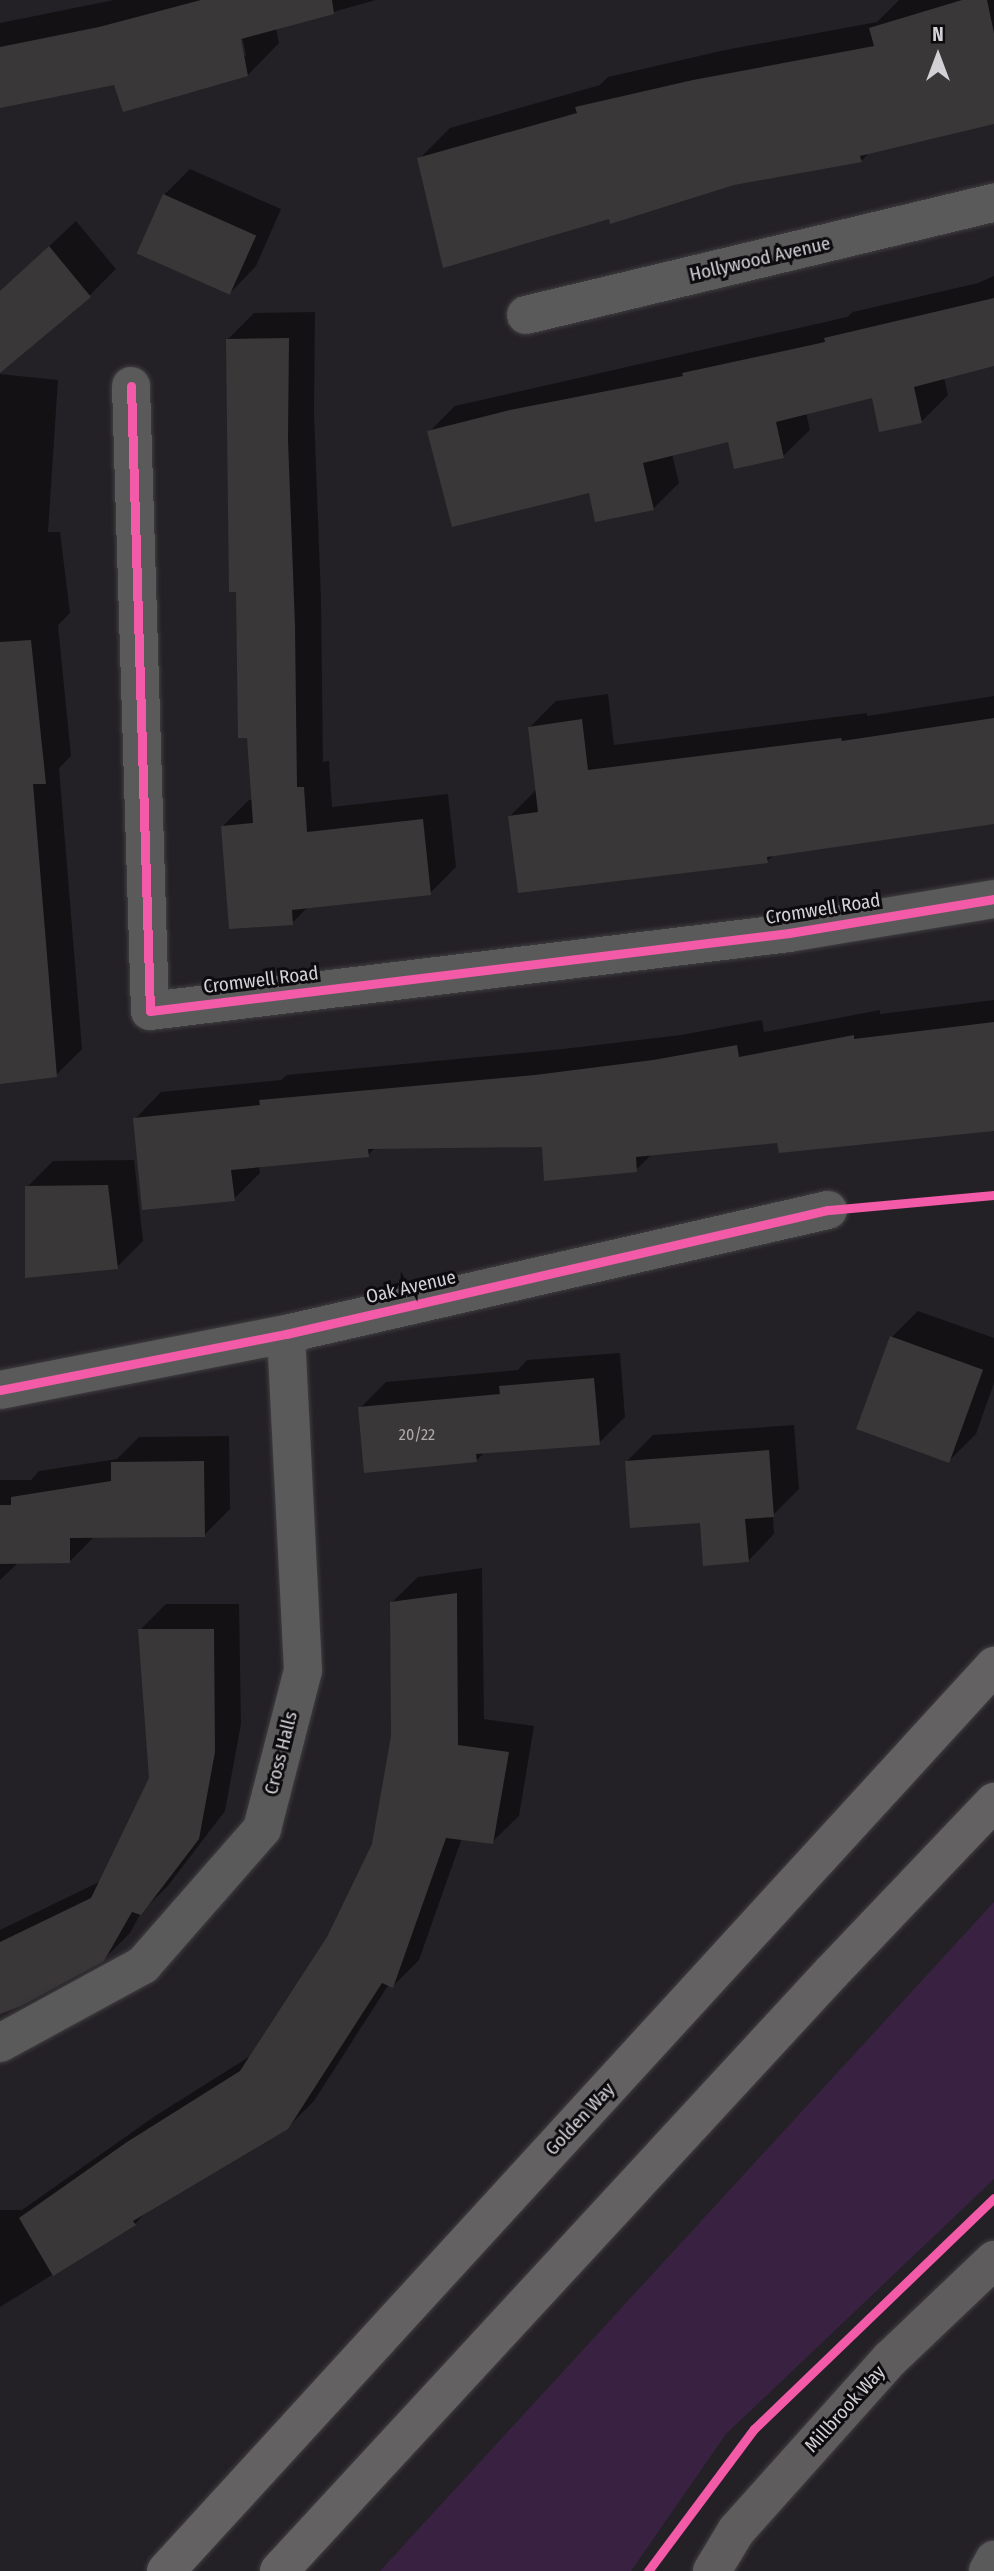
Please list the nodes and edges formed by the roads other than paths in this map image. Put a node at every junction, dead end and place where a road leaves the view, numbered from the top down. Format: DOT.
graph roads {
  1 [pos="994,203"];
  2 [pos="526,315"];
  3 [pos="131,386"];
  4 [pos="994,899"];
  5 [pos="828,1210"];
  6 [pos="285,1334"];
  7 [pos="0,1390"];
  8 [pos="994,1666"];
  9 [pos="994,1802"];
  10 [pos="0,2043"];
  11 [pos="994,2260"];
  12 [pos="994,2560"];
  13 [pos="166,2571"];
  14 [pos="278,2571"];
  15 [pos="712,2571"];
  16 [pos="988,2571"];
  1 -- 2 [label="street, Hollywood Avenue"];
  3 -- 4 [label="street, Cromwell Road"];
  5 -- 6 [label="street, Oak Avenue"];
  6 -- 7 [label="street, Oak Avenue"];
  6 -- 10 [label="street, Cross Halls"];
  8 -- 13 [label="highway, Golden Way"];
  9 -- 14 [label="highway"];
  11 -- 15 [label="street, Millbrook Way"];
  12 -- 16 [label="street"];
}
